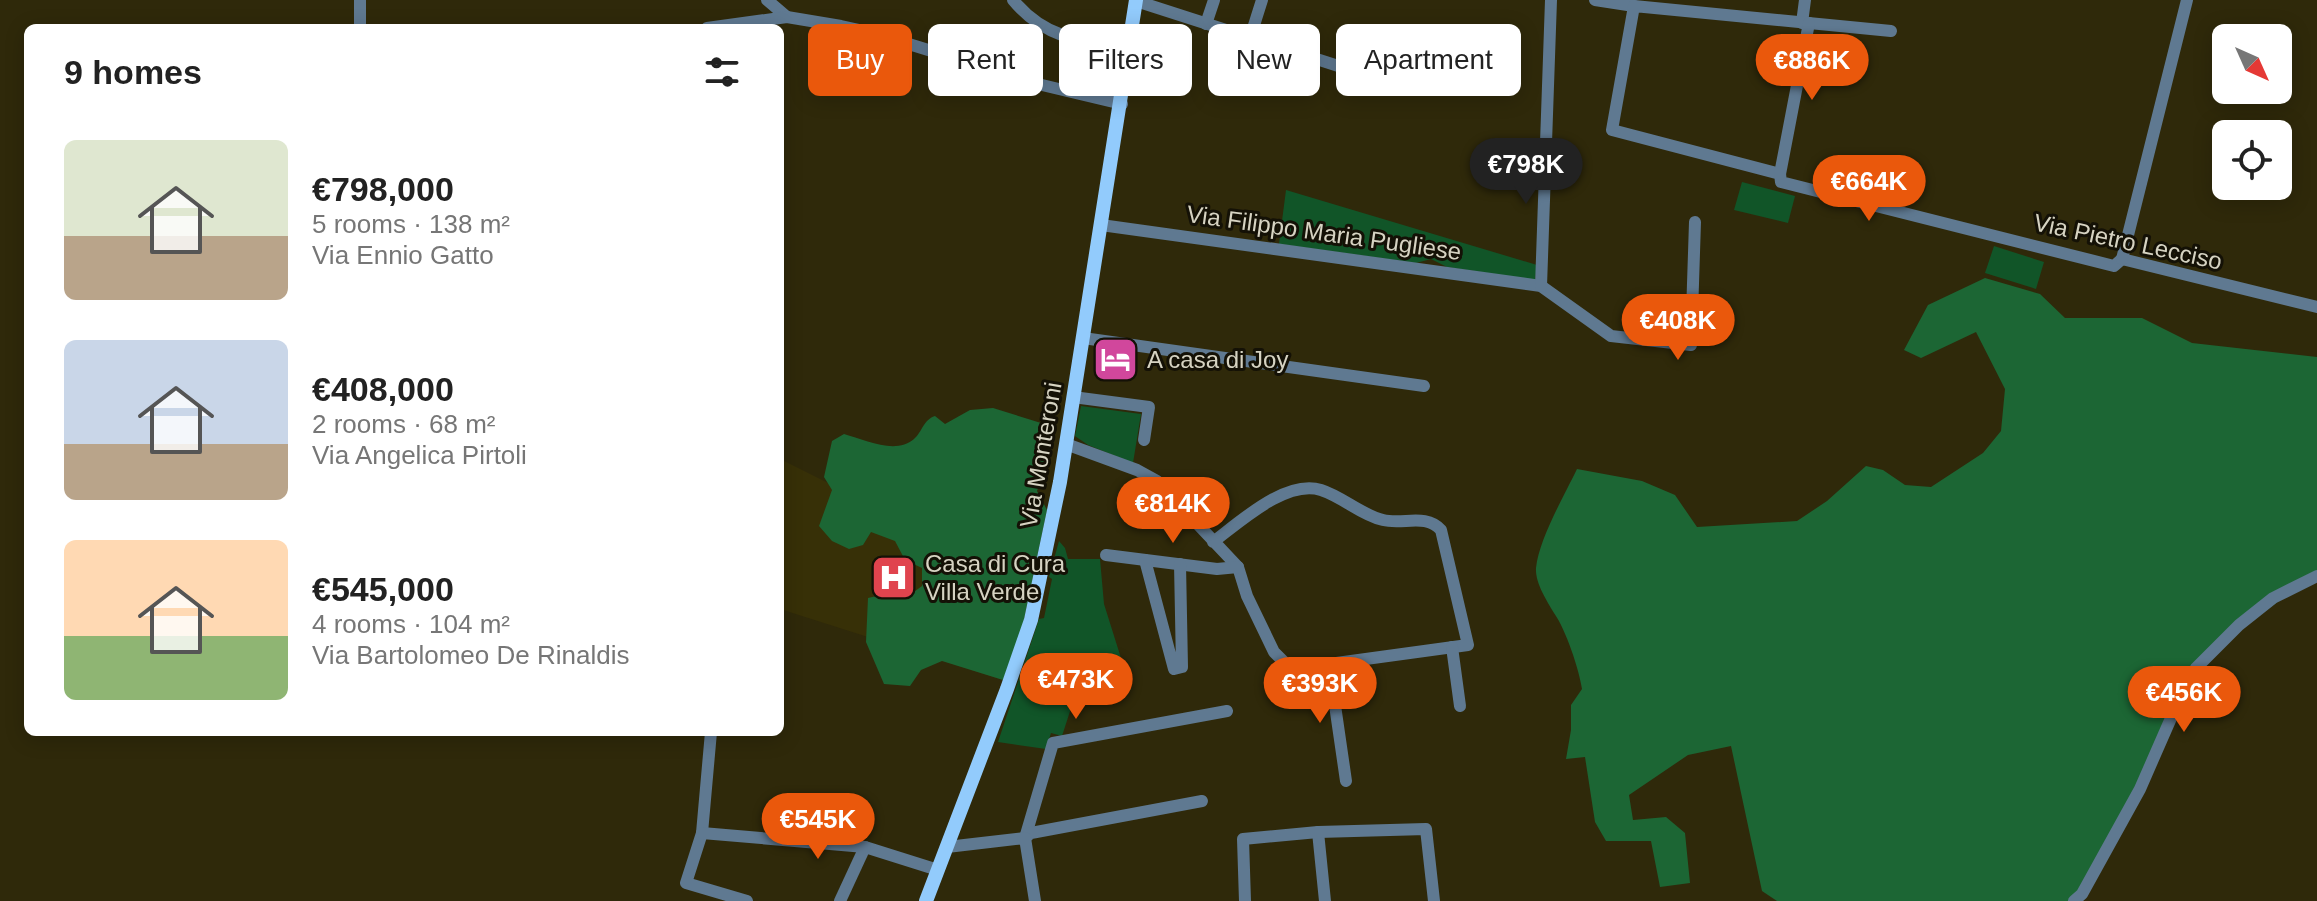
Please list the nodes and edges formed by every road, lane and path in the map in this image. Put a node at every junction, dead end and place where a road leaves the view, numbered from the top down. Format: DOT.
graph roads {
  1 [pos="360,0"];
  2 [pos="767,0"];
  3 [pos="1013,0"];
  4 [pos="1214,0"];
  5 [pos="1262,0"];
  6 [pos="1551,0"];
  7 [pos="1595,0"];
  8 [pos="1805,0"];
  9 [pos="2187,0"];
  10 [pos="1136,1"];
  11 [pos="1634,6"];
  12 [pos="787,17"];
  13 [pos="1806,23"];
  14 [pos="360,24"];
  15 [pos="736,24"];
  16 [pos="1133,24"];
  17 [pos="1206,24"];
  18 [pos="1254,24"];
  19 [pos="1891,31"];
  20 [pos="1059,35"];
  21 [pos="1123,96"];
  22 [pos="1122,104"];
  23 [pos="1780,174"];
  24 [pos="1695,222"];
  25 [pos="1101,225"];
  26 [pos="2122,259"];
  27 [pos="1541,286"];
  28 [pos="2317,307"];
  29 [pos="1083,338"];
  30 [pos="1424,386"];
  31 [pos="1073,397"];
  32 [pos="1144,440"];
  33 [pos="1066,444"];
  34 [pos="1213,542"];
  35 [pos="1106,555"];
  36 [pos="1145,560"];
  37 [pos="1180,564"];
  38 [pos="1238,567"];
  39 [pos="2317,576"];
  40 [pos="1452,647"];
  41 [pos="1329,664"];
  42 [pos="1460,706"];
  43 [pos="1227,711"];
  44 [pos="711,736"];
  45 [pos="1346,781"];
  46 [pos="1202,801"];
  47 [pos="1318,832"];
  48 [pos="702,833"];
  49 [pos="1025,838"];
  50 [pos="865,847"];
  51 [pos="947,847"];
  52 [pos="938,870"];
  53 [pos="747,901"];
  54 [pos="840,901"];
  55 [pos="926,901"];
  56 [pos="1035,901"];
  57 [pos="1245,901"];
  58 [pos="1325,901"];
  59 [pos="1434,901"];
  60 [pos="2074,901"];
  1 -- 14 [label="street"];
  2 -- 12 [label="street"];
  3 -- 20 [label="street"];
  4 -- 17 [label="street"];
  5 -- 18 [label="street"];
  6 -- 27 [label="street"];
  7 -- 11 [label="street"];
  8 -- 13 [label="street"];
  9 -- 26 [label="street"];
  10 -- 16 [label="main road, Via Monteroni"];
  10 -- 17 [label="street"];
  11 -- 13 [label="street"];
  11 -- 23 [label="street, Via Pietro Lecciso"];
  12 -- 15 [label="street"];
  12 -- 22 [label="street"];
  13 -- 19 [label="street"];
  13 -- 23 [label="street"];
  21 -- 22 [label="main road, Via Monteroni"];
  22 -- 25 [label="main road, Via Monteroni"];
  23 -- 26 [label="street, Via Pietro Lecciso"];
  24 -- 27 [label="street"];
  25 -- 27 [label="street, Via Filippo Maria Pugliese"];
  25 -- 29 [label="main road, Via Monteroni"];
  26 -- 28 [label="street, Via Pietro Lecciso"];
  29 -- 30 [label="street"];
  29 -- 31 [label="main road, Via Monteroni"];
  31 -- 32 [label="street"];
  31 -- 33 [label="main road, Via Monteroni"];
  33 -- 34 [label="street"];
  33 -- 51 [label="main road, Via Monteroni"];
  34 -- 38 [label="street"];
  34 -- 40 [label="street"];
  35 -- 36 [label="street"];
  36 -- 37 [label="street"];
  36 -- 37 [label="street"];
  37 -- 38 [label="street"];
  38 -- 41 [label="street"];
  39 -- 60 [label="street"];
  40 -- 41 [label="street"];
  40 -- 42 [label="street"];
  41 -- 45 [label="street"];
  43 -- 49 [label="street"];
  44 -- 48 [label="street"];
  46 -- 49 [label="street"];
  47 -- 57 [label="street"];
  47 -- 58 [label="street"];
  47 -- 59 [label="street"];
  48 -- 50 [label="street"];
  48 -- 53 [label="street"];
  49 -- 51 [label="street"];
  49 -- 56 [label="street"];
  50 -- 52 [label="street"];
  50 -- 54 [label="street"];
  51 -- 52 [label="main road, Via Monteroni"];
  52 -- 55 [label="main road, Via Monteroni"];
}
